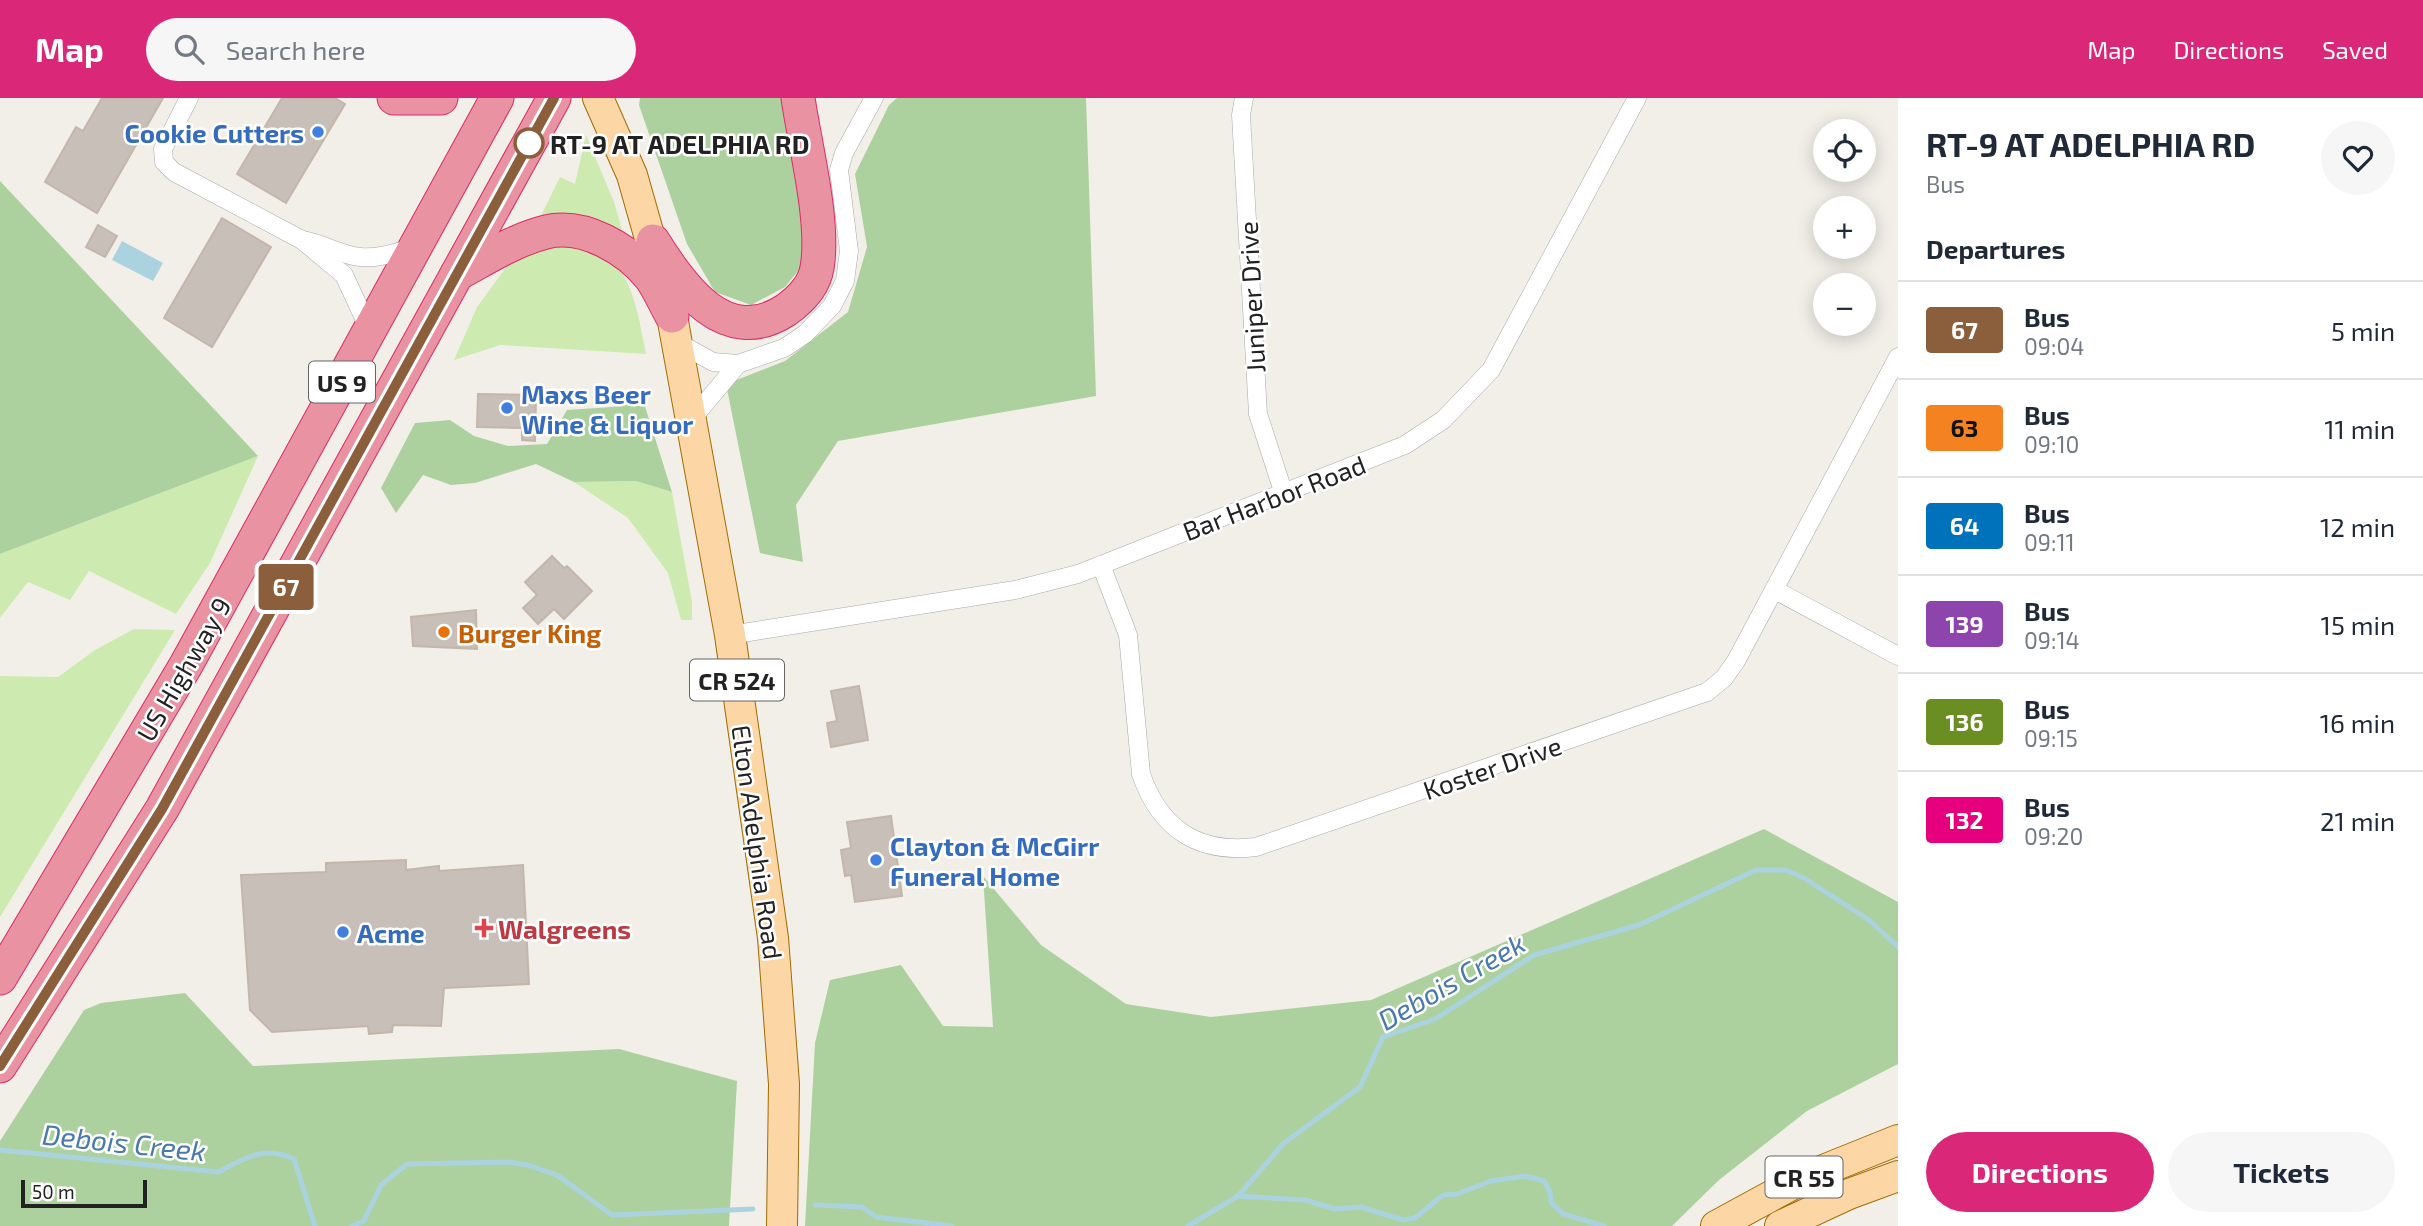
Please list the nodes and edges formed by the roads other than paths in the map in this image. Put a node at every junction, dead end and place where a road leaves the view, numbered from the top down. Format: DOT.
graph roads {
  1 [pos="188,98"];
  2 [pos="394,98"];
  3 [pos="441,98"];
  4 [pos="497,98"];
  5 [pos="554,98"];
  6 [pos="598,98"];
  7 [pos="798,98"];
  8 [pos="874,98"];
  9 [pos="1244,98"];
  10 [pos="1637,98"];
  11 [pos="302,240"];
  12 [pos="653,240"];
  13 [pos="416,247"];
  14 [pos="457,274"];
  15 [pos="674,329"];
  16 [pos="370,331"];
  17 [pos="1898,358"];
  18 [pos="738,364"];
  19 [pos="692,419"];
  20 [pos="1283,491"];
  21 [pos="1101,565"];
  22 [pos="1775,590"];
  23 [pos="730,635"];
  24 [pos="1898,656"];
  25 [pos="0,978"];
  26 [pos="0,1066"];
  27 [pos="1898,1140"];
  28 [pos="1898,1177"];
  29 [pos="782,1226"];
  30 [pos="1716,1226"];
  31 [pos="1780,1226"];
  1 -- 11 [label="street"];
  2 -- 3 [label="highway"];
  4 -- 13 [label="highway, US Highway 9 / US 9"];
  5 -- 14 [label="highway, US Highway 9 / US 9"];
  6 -- 12 [label="main road, Elton Adelphia Road / CR 524"];
  7 -- 12 [label="highway"];
  8 -- 18 [label="street"];
  9 -- 20 [label="street, Juniper Drive"];
  10 -- 20 [label="street, Bar Harbor Road"];
  11 -- 13 [label="street"];
  11 -- 16 [label="street"];
  12 -- 15 [label="main road, Elton Adelphia Road / CR 524"];
  13 -- 16 [label="highway, US Highway 9 / US 9"];
  14 -- 15 [label="highway"];
  14 -- 26 [label="highway, US Highway 9 / US 9"];
  15 -- 18 [label="street"];
  15 -- 19 [label="main road, Elton Adelphia Road / CR 524"];
  16 -- 25 [label="highway, US Highway 9 / US 9"];
  17 -- 22 [label="street, Koster Drive"];
  18 -- 19 [label="street"];
  19 -- 23 [label="main road, Elton Adelphia Road / CR 524"];
  20 -- 21 [label="street, Bar Harbor Road"];
  21 -- 22 [label="street, Koster Drive"];
  21 -- 23 [label="street, Bar Harbor Road"];
  22 -- 24 [label="street"];
  23 -- 29 [label="main road, Elton Adelphia Road / CR 524"];
  27 -- 30 [label="main road, CR 55"];
  28 -- 31 [label="main road, CR 55"];
}
